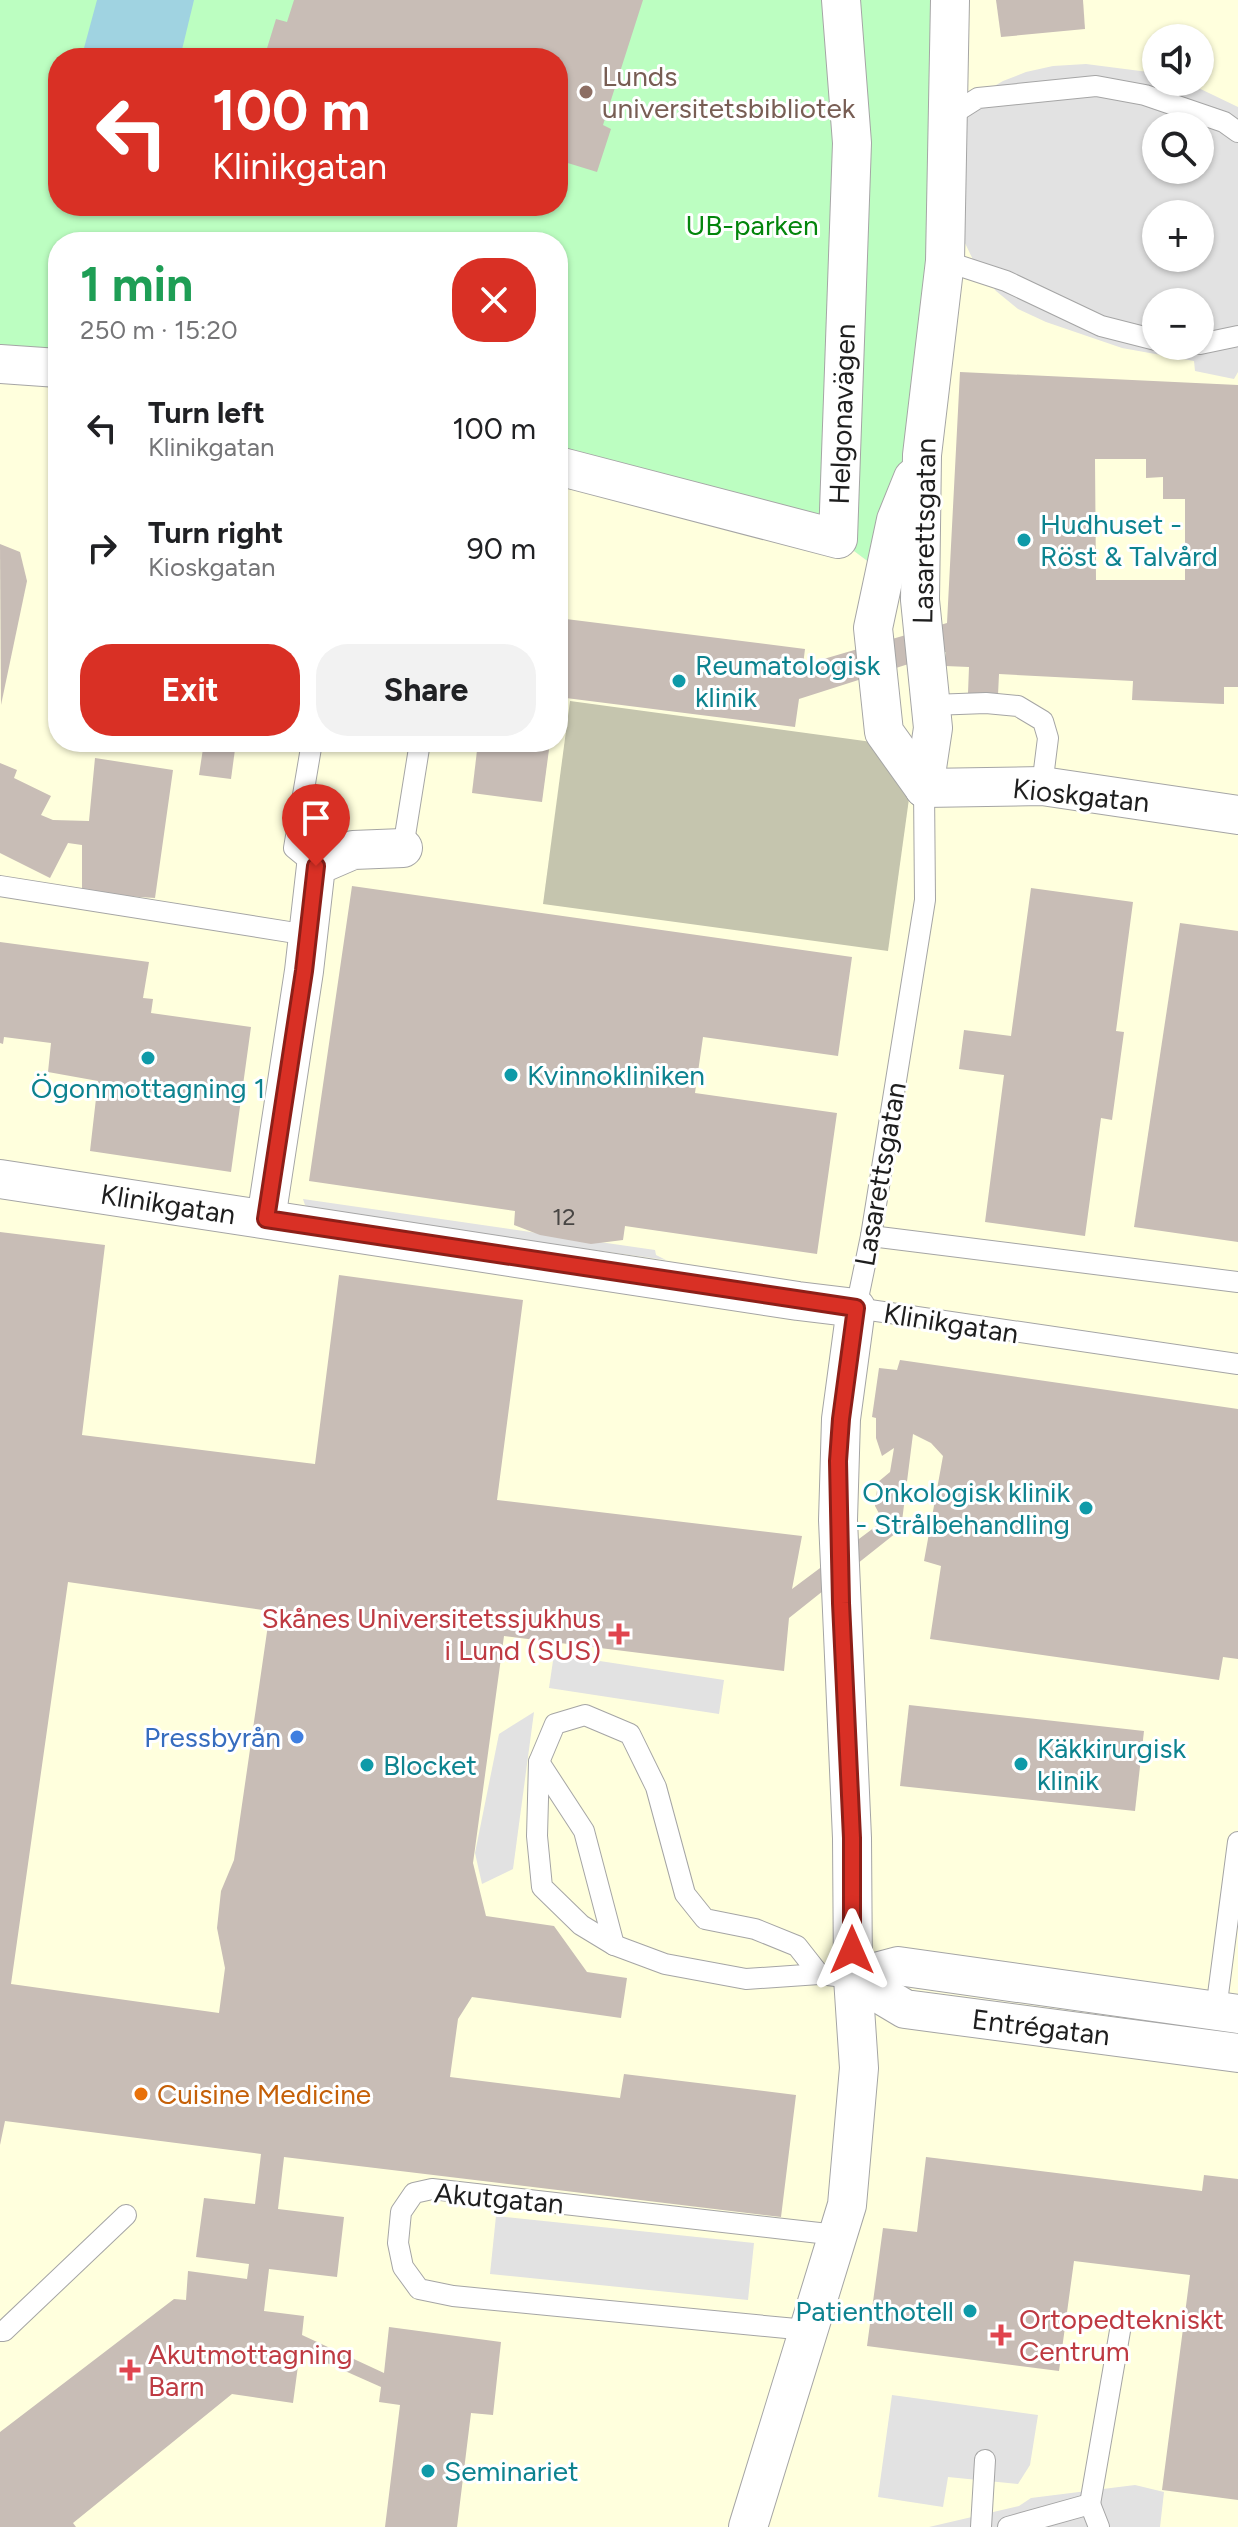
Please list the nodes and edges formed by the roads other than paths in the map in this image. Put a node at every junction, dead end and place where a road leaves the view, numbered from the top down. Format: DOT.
graph roads {
  1 [pos="841,0"];
  2 [pos="950,0"];
  3 [pos="948,117"];
  4 [pos="1238,132"];
  5 [pos="945,261"];
  6 [pos="1142,336"];
  7 [pos="1238,336"];
  8 [pos="1214,341"];
  9 [pos="0,364"];
  10 [pos="48,367"];
  11 [pos="922,455"];
  12 [pos="568,469"];
  13 [pos="932,705"];
  14 [pos="310,752"];
  15 [pos="418,752"];
  16 [pos="1042,786"];
  17 [pos="924,788"];
  18 [pos="1238,815"];
  19 [pos="403,848"];
  20 [pos="316,866"];
  21 [pos="0,886"];
  22 [pos="308,935"];
  23 [pos="0,1179"];
  24 [pos="266,1219"];
  25 [pos="871,1236"];
  26 [pos="1238,1282"];
  27 [pos="856,1308"];
  28 [pos="1238,1364"];
  29 [pos="539,1762"];
  30 [pos="1237,1850"];
  31 [pos="614,1945"];
  32 [pos="836,1976"];
  33 [pos="1227,2012"];
  34 [pos="1238,2053"];
  35 [pos="126,2215"];
  36 [pos="837,2235"];
  37 [pos="1121,2325"];
  38 [pos="807,2330"];
  39 [pos="0,2331"];
  40 [pos="985,2460"];
  41 [pos="1090,2504"];
  42 [pos="748,2527"];
  43 [pos="981,2527"];
  44 [pos="1008,2527"];
  45 [pos="1099,2527"];
  1 -- 12 [label="street, Helgonavägen"];
  2 -- 3 [label="street, Lasarettsgatan"];
  3 -- 4 [label="lane"];
  3 -- 5 [label="street, Lasarettsgatan"];
  5 -- 6 [label="lane"];
  5 -- 11 [label="street, Lasarettsgatan"];
  7 -- 8 [label="lane"];
  9 -- 10 [label="street"];
  11 -- 13 [label="street, Lasarettsgatan"];
  11 -- 17 [label="street"];
  13 -- 16 [label="lane"];
  13 -- 17 [label="street, Lasarettsgatan"];
  14 -- 20 [label="lane"];
  15 -- 19 [label="lane"];
  16 -- 17 [label="street, Kioskgatan"];
  16 -- 18 [label="street, Kioskgatan"];
  17 -- 25 [label="lane, Lasarettsgatan"];
  19 -- 20 [label="street"];
  20 -- 22 [label="street"];
  21 -- 22 [label="lane"];
  22 -- 24 [label="street"];
  23 -- 24 [label="street, Klinikgatan"];
  24 -- 27 [label="street, Klinikgatan"];
  25 -- 26 [label="lane"];
  25 -- 27 [label="lane, Lasarettsgatan"];
  27 -- 28 [label="lane, Klinikgatan"];
  27 -- 32 [label="street, Lasarettsgatan"];
  29 -- 31 [label="lane"];
  29 -- 31 [label="lane, Entrégatan"];
  29 -- 32 [label="lane, Entrégatan"];
  30 -- 33 [label="lane"];
  31 -- 32 [label="lane, Entrégatan"];
  32 -- 33 [label="street, Entrégatan"];
  32 -- 34 [label="street, Entrégatan"];
  32 -- 36 [label="street, Lasarettsgatan"];
  35 -- 39 [label="lane"];
  36 -- 38 [label="street, Lasarettsgatan"];
  36 -- 38 [label="lane, Akutgatan"];
  37 -- 41 [label="lane"];
  38 -- 42 [label="street, Lasarettsgatan"];
  40 -- 43 [label="lane"];
  41 -- 44 [label="lane"];
  41 -- 45 [label="lane"];
}
